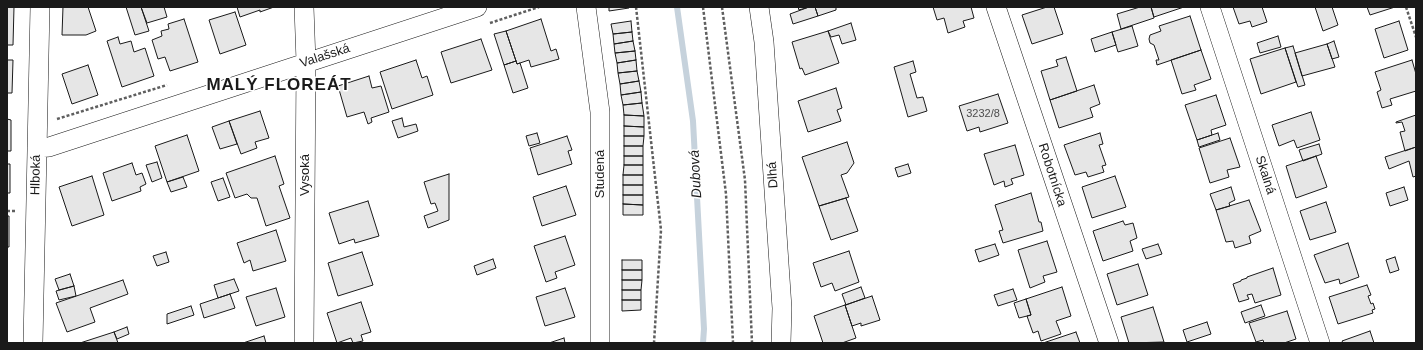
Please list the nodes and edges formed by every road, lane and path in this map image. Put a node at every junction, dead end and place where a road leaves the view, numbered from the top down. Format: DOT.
graph roads {
  1 [pos="40,7"];
  2 [pos="304,7"];
  3 [pos="477,7"];
  4 [pos="586,7"];
  5 [pos="636,7"];
  6 [pos="703,7"];
  7 [pos="722,7"];
  8 [pos="759,7"];
  9 [pos="996,7"];
  10 [pos="1210,7"];
  11 [pos="1406,7"];
  12 [pos="1416,37"];
  13 [pos="306,62"];
  14 [pos="168,84"];
  15 [pos="55,120"];
  16 [pos="37,148"];
  17 [pos="33,343"];
  18 [pos="304,343"];
  19 [pos="600,343"];
  20 [pos="654,343"];
  21 [pos="733,343"];
  22 [pos="752,343"];
  23 [pos="781,343"];
  24 [pos="1109,343"];
  25 [pos="1320,343"];
  1 -- 16 [label="street, Hlboká"];
  2 -- 13 [label="street, Vysoká"];
  3 -- 13 [label="street, Valašská"];
  4 -- 19 [label="street, Studená"];
  5 -- 20 [label="path"];
  6 -- 21 [label="path"];
  7 -- 22 [label="path"];
  8 -- 23 [label="street, Dlhá"];
  9 -- 24 [label="street, Robotnícka"];
  10 -- 25 [label="street, Skalná"];
  11 -- 12 [label="path"];
  13 -- 16 [label="street, Valašská"];
  13 -- 18 [label="street, Vysoká"];
  14 -- 15 [label="path"];
  16 -- 17 [label="street, Hlboká"];
}
